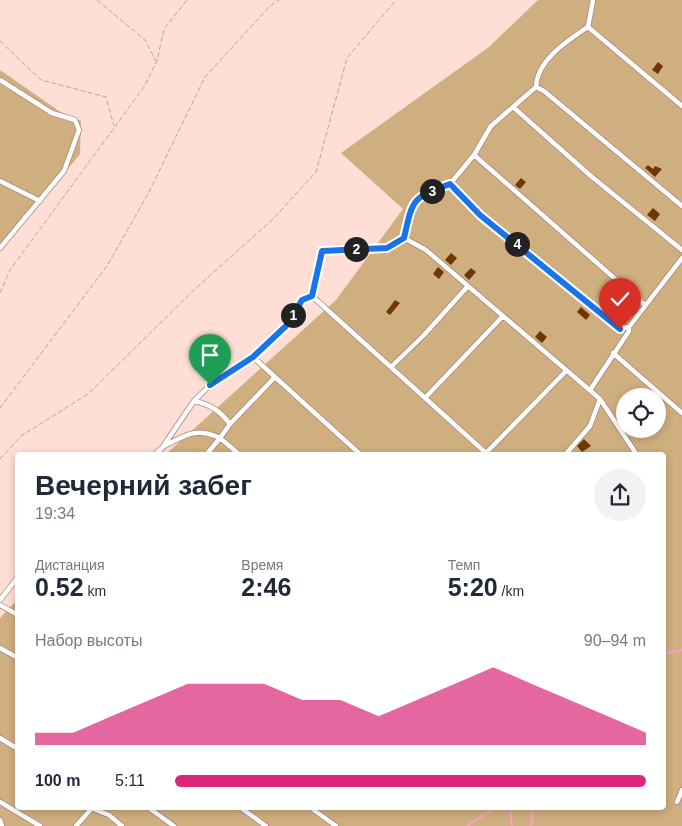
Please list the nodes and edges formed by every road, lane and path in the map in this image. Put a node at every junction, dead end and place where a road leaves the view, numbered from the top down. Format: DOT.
graph roads {
  1 [pos="97,0"];
  2 [pos="186,0"];
  3 [pos="279,0"];
  4 [pos="396,0"];
  5 [pos="593,0"];
  6 [pos="588,27"];
  7 [pos="0,41"];
  8 [pos="157,61"];
  9 [pos="0,80"];
  10 [pos="536,87"];
  11 [pos="682,106"];
  12 [pos="514,107"];
  13 [pos="114,126"];
  14 [pos="474,155"];
  15 [pos="0,181"];
  16 [pos="450,184"];
  17 [pos="40,200"];
  18 [pos="682,206"];
  19 [pos="404,238"];
  20 [pos="0,248"];
  21 [pos="682,250"];
  22 [pos="682,258"];
  23 [pos="677,267"];
  24 [pos="682,271"];
  25 [pos="468,286"];
  26 [pos="0,293"];
  27 [pos="312,296"];
  28 [pos="645,305"];
  29 [pos="503,316"];
  30 [pos="629,327"];
  31 [pos="613,353"];
  32 [pos="253,357"];
  33 [pos="391,367"];
  34 [pos="566,371"];
  35 [pos="275,377"];
  36 [pos="590,390"];
  37 [pos="425,398"];
  38 [pos="600,399"];
  39 [pos="194,401"];
  40 [pos="0,408"];
  41 [pos="682,412"];
  42 [pos="230,424"];
  43 [pos="220,438"];
  44 [pos="163,447"];
  45 [pos="157,452"];
  46 [pos="208,452"];
  47 [pos="236,452"];
  48 [pos="358,452"];
  49 [pos="485,452"];
  50 [pos="487,452"];
  51 [pos="568,452"];
  52 [pos="635,452"];
  53 [pos="0,459"];
  54 [pos="15,581"];
  55 [pos="0,600"];
  56 [pos="0,605"];
  57 [pos="15,613"];
  58 [pos="0,648"];
  59 [pos="15,656"];
  60 [pos="0,738"];
  61 [pos="15,747"];
  62 [pos="682,790"];
  63 [pos="0,802"];
  64 [pos="677,802"];
  65 [pos="89,810"];
  66 [pos="96,810"];
  67 [pos="152,810"];
  68 [pos="244,810"];
  69 [pos="314,810"];
  70 [pos="0,820"];
  71 [pos="2,826"];
  72 [pos="40,826"];
  73 [pos="76,826"];
  74 [pos="122,826"];
  75 [pos="174,826"];
  76 [pos="266,826"];
  77 [pos="336,826"];
  1 -- 8 [label="path"];
  2 -- 8 [label="path"];
  3 -- 40 [label="path"];
  4 -- 53 [label="path"];
  5 -- 6 [label="lane"];
  6 -- 10 [label="lane"];
  6 -- 11 [label="lane"];
  7 -- 13 [label="path"];
  8 -- 13 [label="path"];
  9 -- 17 [label="lane"];
  10 -- 12 [label="lane"];
  10 -- 18 [label="lane"];
  12 -- 14 [label="lane"];
  12 -- 21 [label="lane"];
  13 -- 26 [label="path"];
  14 -- 16 [label="lane"];
  14 -- 28 [label="lane"];
  15 -- 17 [label="lane"];
  16 -- 19 [label="lane"];
  16 -- 30 [label="lane"];
  17 -- 20 [label="lane"];
  19 -- 25 [label="lane"];
  19 -- 27 [label="lane"];
  22 -- 23 [label="lane"];
  23 -- 24 [label="lane"];
  23 -- 28 [label="lane"];
  25 -- 29 [label="lane"];
  25 -- 33 [label="lane"];
  27 -- 32 [label="lane"];
  27 -- 33 [label="lane"];
  28 -- 30 [label="lane"];
  29 -- 34 [label="lane"];
  29 -- 37 [label="lane"];
  30 -- 31 [label="lane"];
  31 -- 36 [label="lane"];
  31 -- 41 [label="lane"];
  32 -- 35 [label="lane"];
  32 -- 39 [label="lane"];
  33 -- 37 [label="lane"];
  34 -- 36 [label="lane"];
  34 -- 50 [label="lane"];
  35 -- 42 [label="lane"];
  35 -- 48 [label="lane"];
  36 -- 38 [label="lane"];
  37 -- 49 [label="lane"];
  38 -- 51 [label="lane"];
  38 -- 52 [label="lane"];
  39 -- 42 [label="lane"];
  39 -- 44 [label="lane"];
  42 -- 43 [label="lane"];
  43 -- 44 [label="lane"];
  43 -- 46 [label="lane"];
  43 -- 47 [label="lane"];
  44 -- 45 [label="lane"];
  54 -- 55 [label="lane"];
  56 -- 57 [label="lane"];
  58 -- 59 [label="lane"];
  60 -- 61 [label="lane"];
  62 -- 64 [label="lane"];
  63 -- 72 [label="lane"];
  65 -- 73 [label="lane"];
  66 -- 74 [label="lane"];
  67 -- 75 [label="lane"];
  68 -- 76 [label="lane"];
  69 -- 77 [label="lane"];
  70 -- 71 [label="lane"];
}
